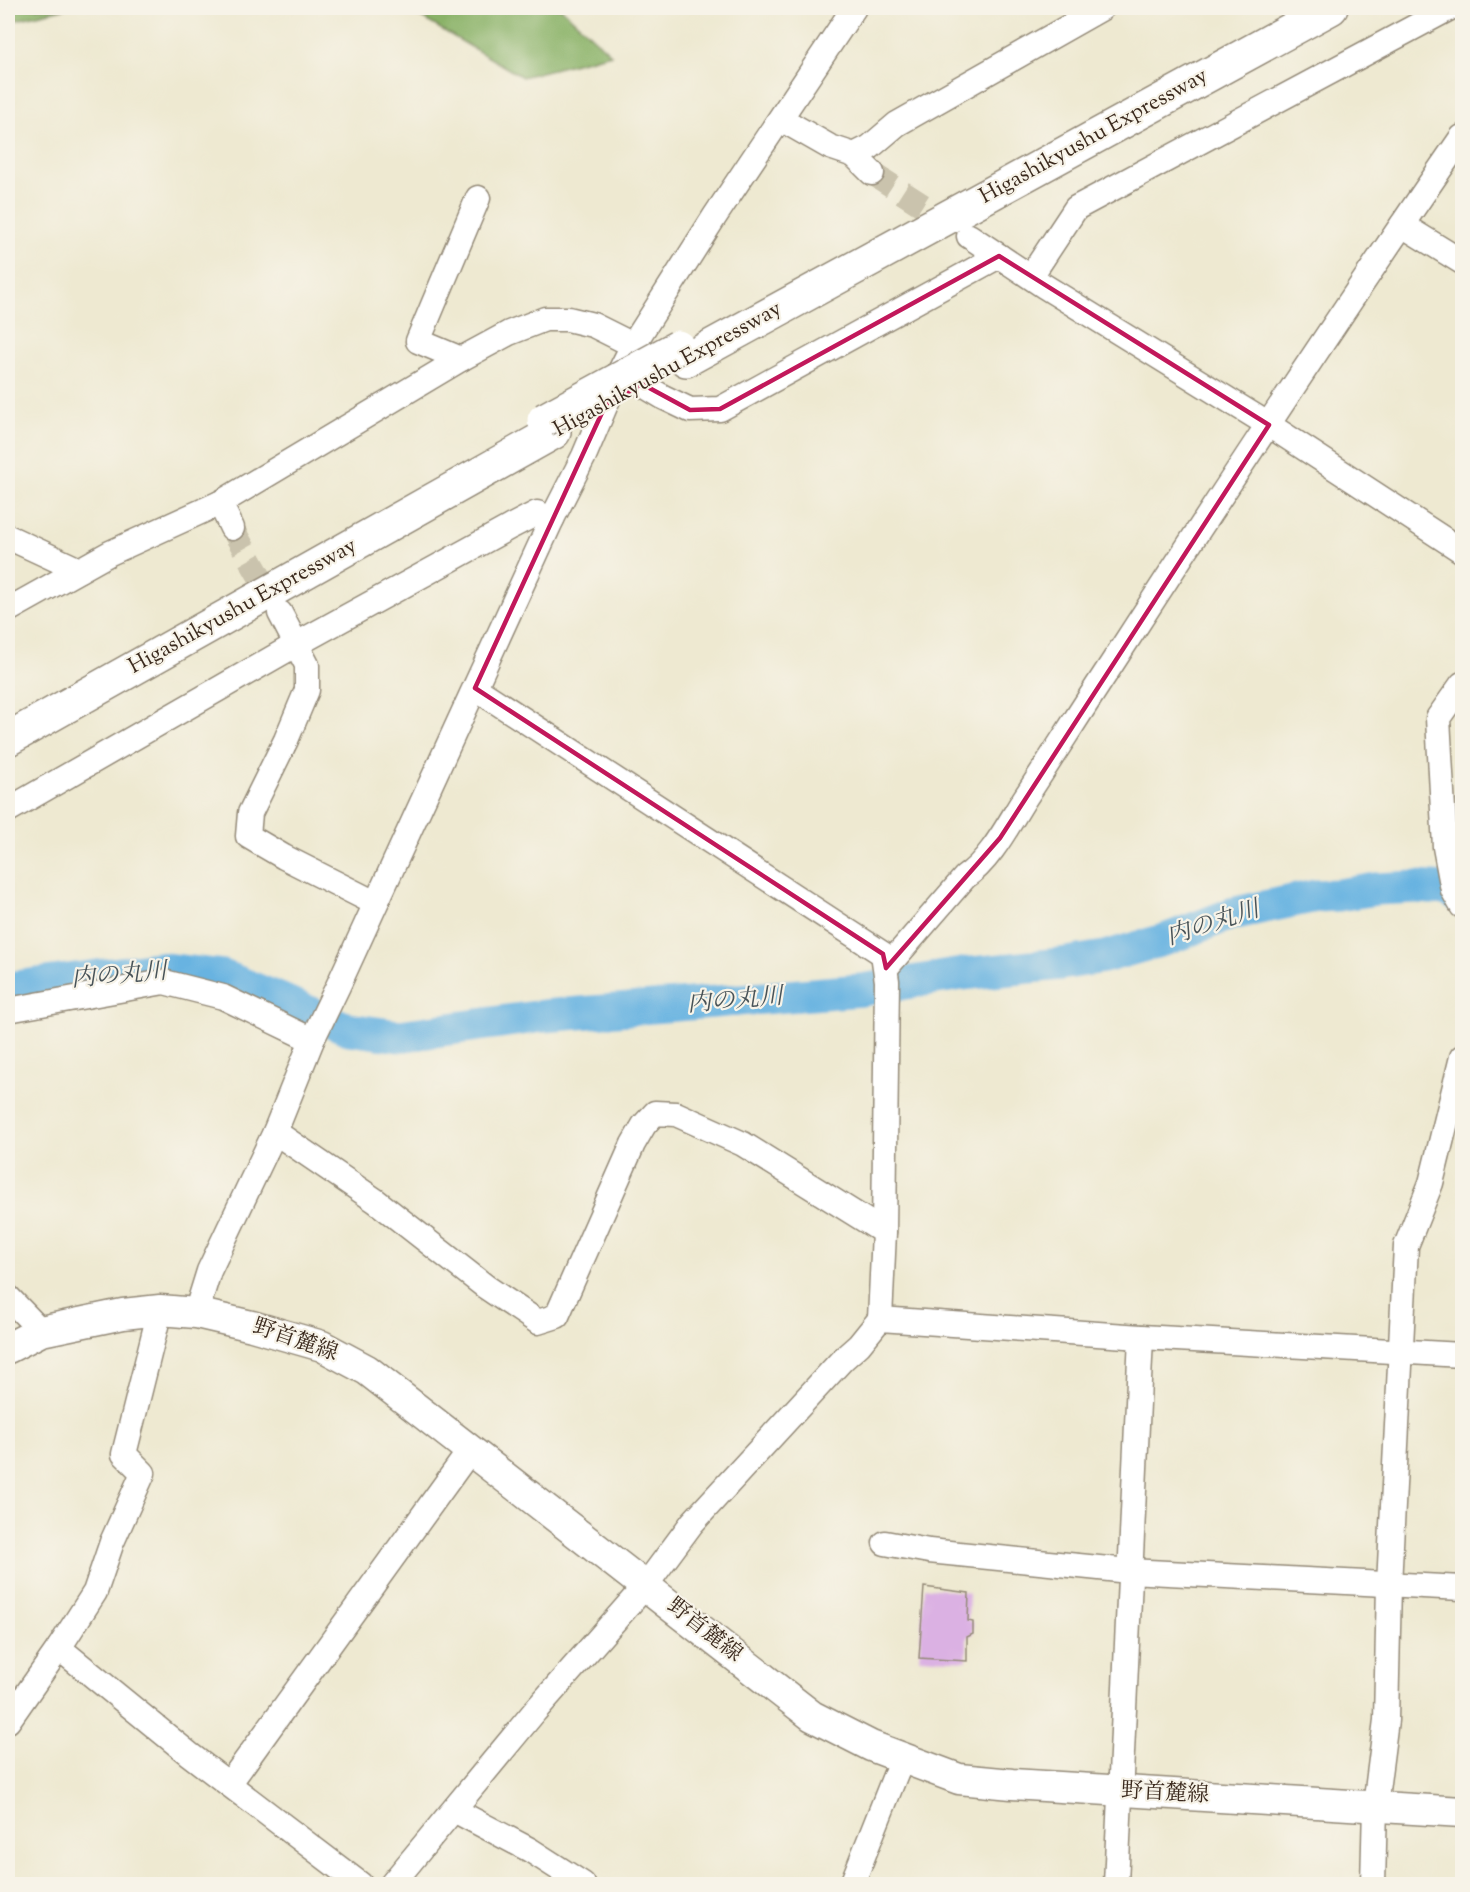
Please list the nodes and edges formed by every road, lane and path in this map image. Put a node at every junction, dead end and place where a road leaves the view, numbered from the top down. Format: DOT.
graph roads {
  1 [pos="854,8"];
  2 [pos="1102,8"];
  3 [pos="1298,8"];
  4 [pos="1331,8"];
  5 [pos="1450,8"];
  6 [pos="781,119"];
  7 [pos="1462,137"];
  8 [pos="854,155"];
  9 [pos="872,172"];
  10 [pos="478,198"];
  11 [pos="1402,225"];
  12 [pos="969,236"];
  13 [pos="999,256"];
  14 [pos="1462,262"];
  15 [pos="1031,276"];
  16 [pos="633,345"];
  17 [pos="682,353"];
  18 [pos="460,359"];
  19 [pos="620,371"];
  20 [pos="1269,425"];
  21 [pos="549,426"];
  22 [pos="220,503"];
  23 [pos="552,519"];
  24 [pos="232,528"];
  25 [pos="8,537"];
  26 [pos="1462,551"];
  27 [pos="78,570"];
  28 [pos="8,610"];
  29 [pos="280,613"];
  30 [pos="297,644"];
  31 [pos="1462,684"];
  32 [pos="476,688"];
  33 [pos="8,717"];
  34 [pos="8,739"];
  35 [pos="8,810"];
  36 [pos="375,903"];
  37 [pos="1462,906"];
  38 [pos="886,968"];
  39 [pos="8,1010"];
  40 [pos="312,1040"];
  41 [pos="1462,1057"];
  42 [pos="275,1132"];
  43 [pos="884,1232"];
  44 [pos="8,1297"];
  45 [pos="160,1310"];
  46 [pos="196,1313"];
  47 [pos="880,1319"];
  48 [pos="41,1331"];
  49 [pos="1141,1337"];
  50 [pos="8,1348"];
  51 [pos="1400,1351"];
  52 [pos="1462,1355"];
  53 [pos="471,1449"];
  54 [pos="885,1543"];
  55 [pos="1130,1571"];
  56 [pos="646,1585"];
  57 [pos="1389,1585"];
  58 [pos="1462,1588"];
  59 [pos="59,1648"];
  60 [pos="8,1721"];
  61 [pos="902,1758"];
  62 [pos="229,1784"];
  63 [pos="1120,1791"];
  64 [pos="1375,1806"];
  65 [pos="454,1810"];
  66 [pos="1462,1812"];
  67 [pos="360,1884"];
  68 [pos="392,1884"];
  69 [pos="583,1884"];
  70 [pos="852,1884"];
  71 [pos="1116,1884"];
  72 [pos="1373,1884"];
  1 -- 6 [label="street"];
  2 -- 8 [label="street"];
  3 -- 17 [label="highway, Higashikyushu Expressway"];
  4 -- 17 [label="highway, Higashikyushu Expressway"];
  5 -- 15 [label="street"];
  6 -- 8 [label="street"];
  6 -- 16 [label="street"];
  7 -- 11 [label="street"];
  8 -- 9 [label="street"];
  10 -- 18 [label="street"];
  11 -- 14 [label="street"];
  11 -- 20 [label="street"];
  12 -- 13 [label="street"];
  13 -- 15 [label="street"];
  13 -- 19 [label="street"];
  15 -- 20 [label="street"];
  16 -- 18 [label="street"];
  16 -- 19 [label="street"];
  17 -- 21 [label="highway, Higashikyushu Expressway"];
  18 -- 22 [label="street"];
  19 -- 23 [label="street"];
  20 -- 26 [label="street"];
  20 -- 38 [label="street"];
  21 -- 33 [label="highway, Higashikyushu Expressway"];
  21 -- 34 [label="highway, Higashikyushu Expressway"];
  22 -- 24 [label="street"];
  22 -- 27 [label="street"];
  23 -- 30 [label="street"];
  23 -- 32 [label="street"];
  25 -- 27 [label="street"];
  27 -- 28 [label="street"];
  29 -- 30 [label="street"];
  30 -- 35 [label="street"];
  30 -- 36 [label="street"];
  31 -- 37 [label="street"];
  32 -- 36 [label="street"];
  32 -- 38 [label="street"];
  36 -- 40 [label="street"];
  38 -- 43 [label="street"];
  39 -- 40 [label="street"];
  40 -- 42 [label="street"];
  41 -- 51 [label="street"];
  42 -- 43 [label="street"];
  42 -- 46 [label="street"];
  43 -- 47 [label="street"];
  44 -- 48 [label="street"];
  45 -- 46 [label="main road, 野首麓線"];
  45 -- 48 [label="main road, 野首麓線"];
  45 -- 59 [label="street"];
  46 -- 53 [label="main road, 野首麓線"];
  47 -- 49 [label="street"];
  47 -- 56 [label="street"];
  48 -- 50 [label="main road, 野首麓線"];
  49 -- 51 [label="street"];
  49 -- 55 [label="street"];
  51 -- 52 [label="street"];
  51 -- 57 [label="street"];
  53 -- 56 [label="main road, 野首麓線"];
  53 -- 62 [label="street"];
  54 -- 55 [label="street"];
  55 -- 57 [label="street"];
  55 -- 63 [label="street"];
  56 -- 61 [label="main road, 野首麓線"];
  56 -- 65 [label="street"];
  57 -- 58 [label="street"];
  57 -- 64 [label="street"];
  59 -- 60 [label="street"];
  59 -- 62 [label="street"];
  61 -- 63 [label="main road, 野首麓線"];
  61 -- 70 [label="street"];
  62 -- 67 [label="street"];
  63 -- 64 [label="main road, 野首麓線"];
  63 -- 71 [label="street"];
  64 -- 66 [label="main road, 野首麓線"];
  64 -- 72 [label="street"];
  65 -- 68 [label="street"];
  65 -- 69 [label="street"];
}
